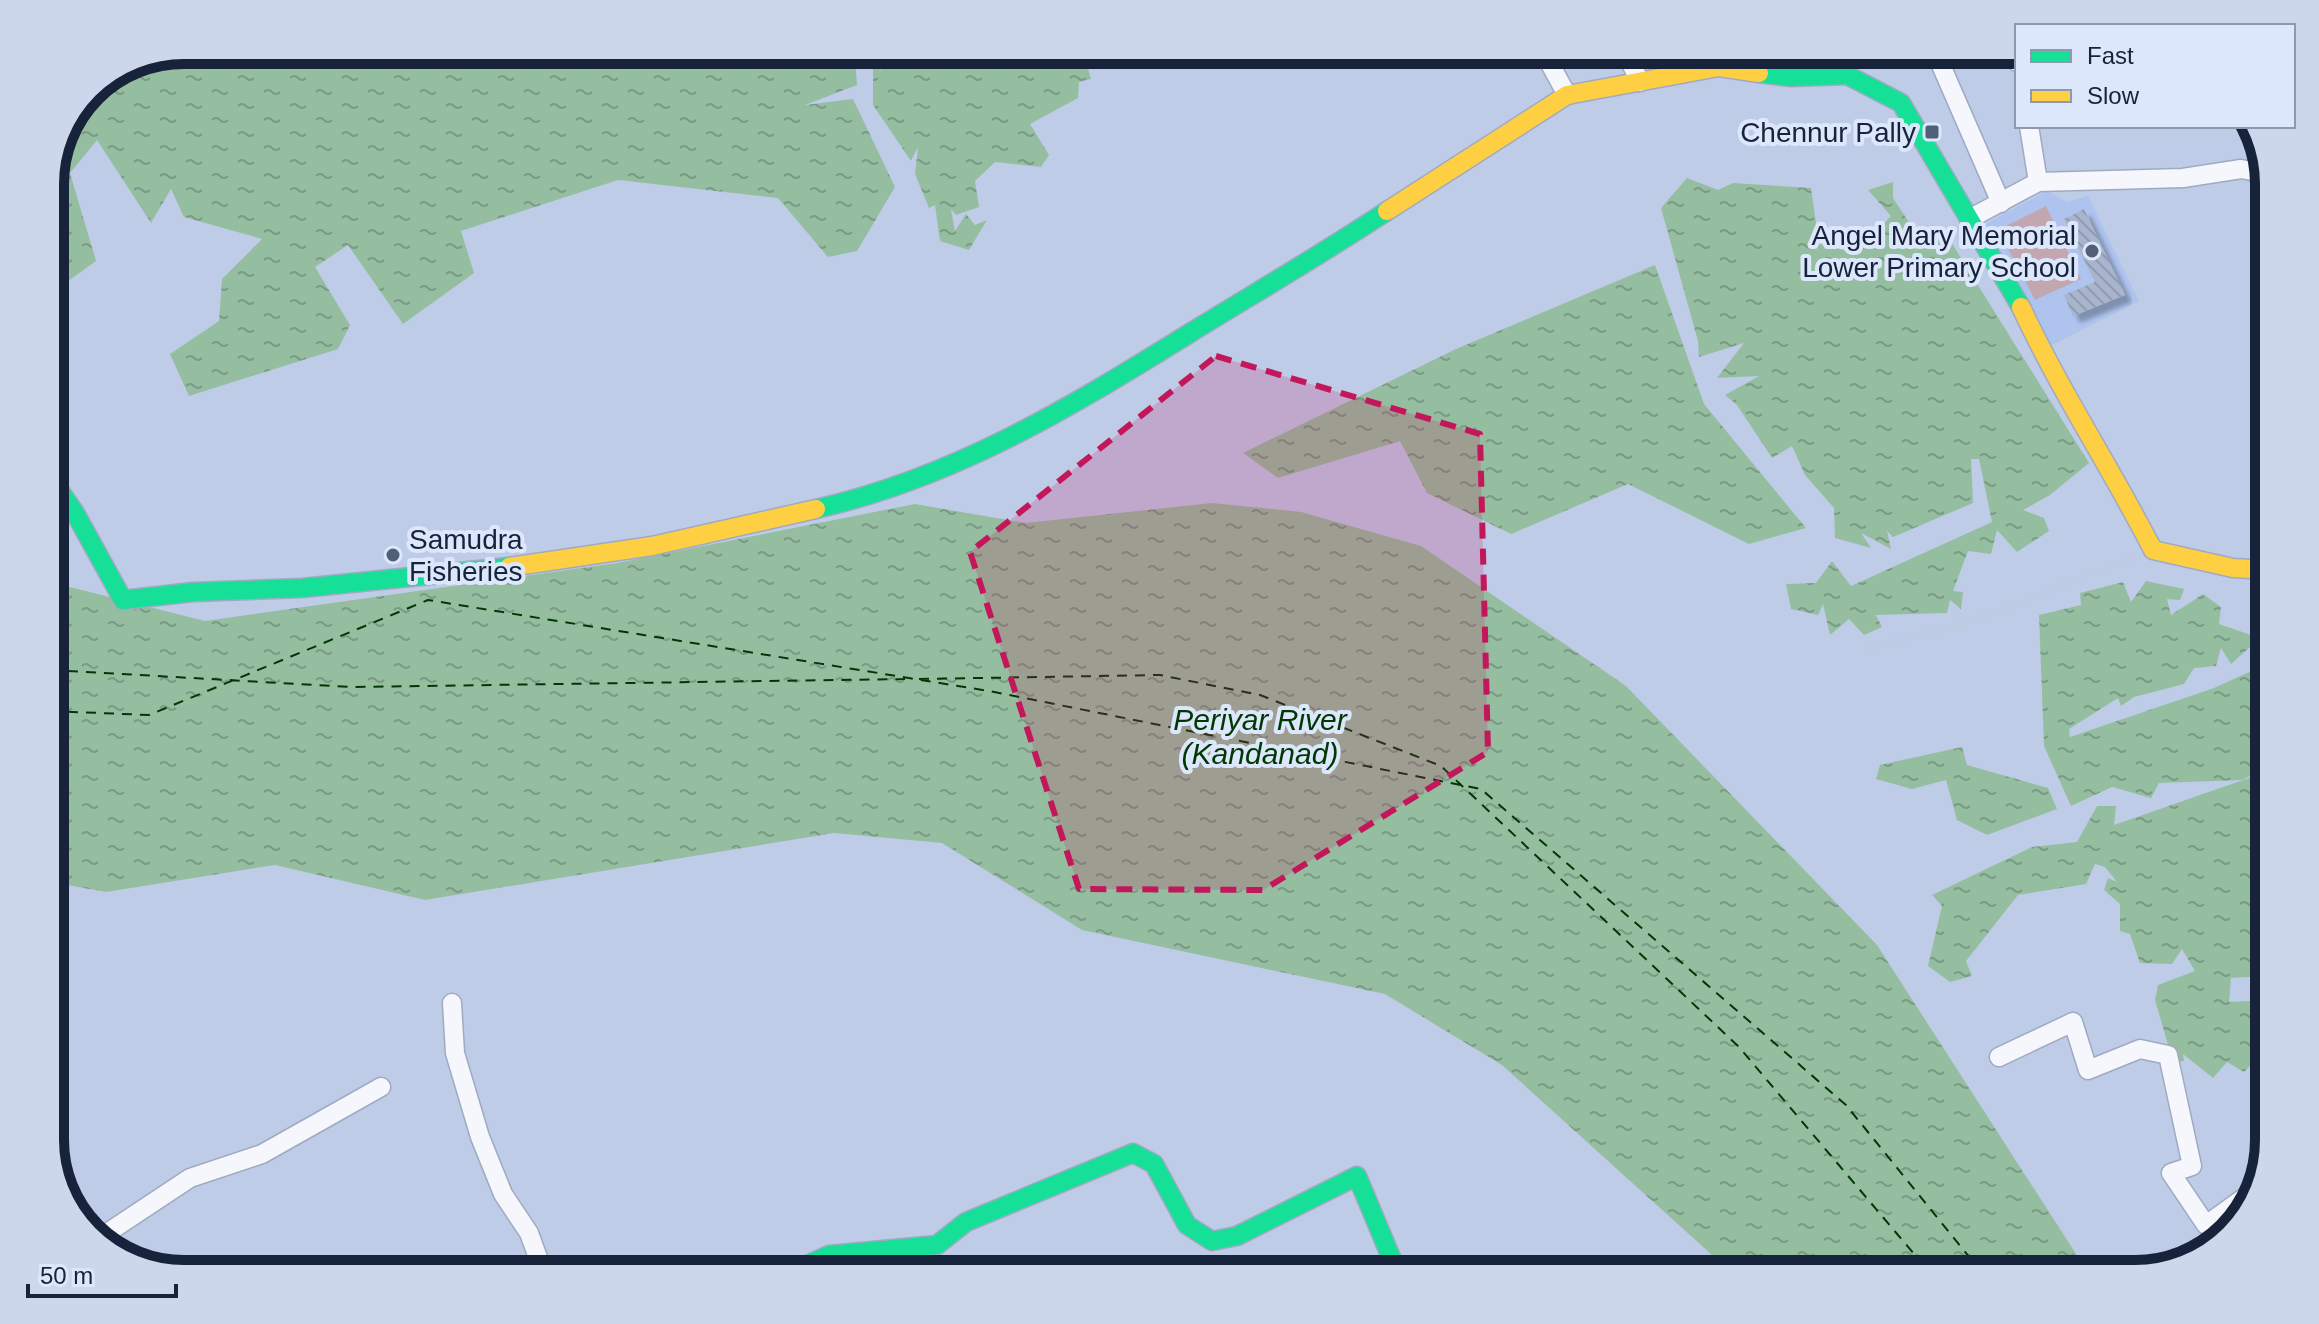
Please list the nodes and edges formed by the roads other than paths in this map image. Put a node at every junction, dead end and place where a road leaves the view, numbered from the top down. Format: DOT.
graph roads {
  1 [pos="1550,64"];
  2 [pos="1631,64"];
  3 [pos="1940,64"];
  4 [pos="1640,82"];
  5 [pos="1567,95"];
  6 [pos="2029,128"];
  7 [pos="2254,171"];
  8 [pos="2038,182"];
  9 [pos="2001,203"];
  10 [pos="1969,219"];
  11 [pos="64,497"];
  12 [pos="2255,569"];
  13 [pos="452,1003"];
  14 [pos="1999,1057"];
  15 [pos="381,1087"];
  16 [pos="2237,1202"];
  17 [pos="108,1232"];
  18 [pos="539,1260"];
  19 [pos="818,1260"];
  20 [pos="1392,1260"];
  1 -- 5 [label="street"];
  2 -- 4 [label="street"];
  3 -- 9 [label="street"];
  4 -- 5 [label="street"];
  4 -- 10 [label="street"];
  5 -- 11 [label="street"];
  6 -- 8 [label="street"];
  7 -- 8 [label="street"];
  8 -- 9 [label="street"];
  9 -- 10 [label="street"];
  10 -- 12 [label="street"];
  13 -- 18 [label="street"];
  14 -- 16 [label="street"];
  15 -- 17 [label="street"];
  19 -- 20 [label="street"];
}
